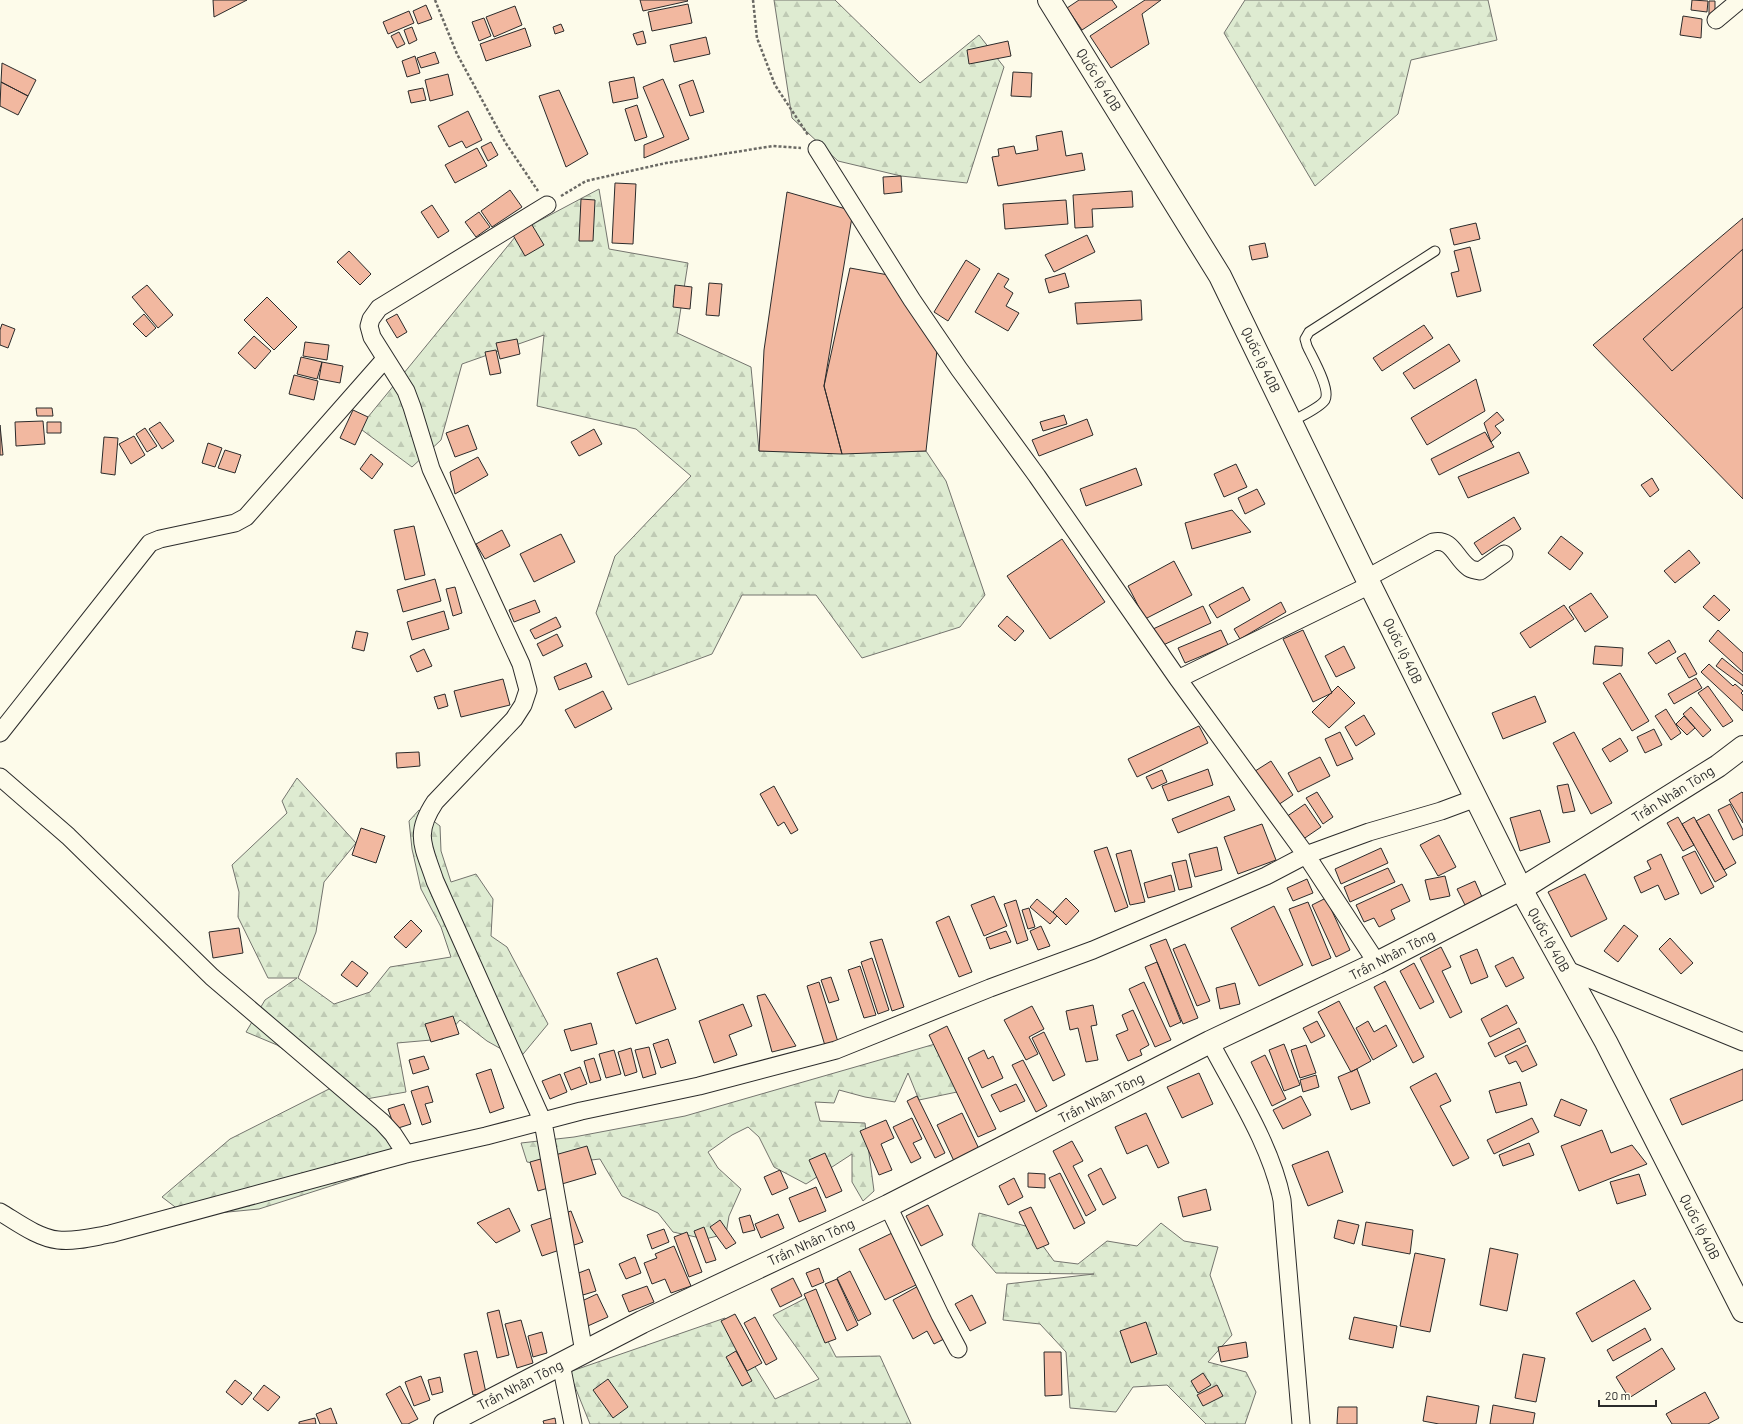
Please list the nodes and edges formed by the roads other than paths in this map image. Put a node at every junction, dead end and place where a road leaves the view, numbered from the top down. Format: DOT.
graph roads {
  1 [pos="1049,0"];
  2 [pos="1740,0"];
  3 [pos="1716,20"];
  4 [pos="817,149"];
  5 [pos="547,205"];
  6 [pos="1435,251"];
  7 [pos="385,359"];
  8 [pos="1291,422"];
  9 [pos="1504,554"];
  10 [pos="1369,582"];
  11 [pos="1178,679"];
  12 [pos="0,733"];
  13 [pos="1743,747"];
  14 [pos="0,776"];
  15 [pos="1476,798"];
  16 [pos="1306,855"];
  17 [pos="1521,889"];
  18 [pos="1378,963"];
  19 [pos="1565,969"];
  20 [pos="1210,1042"];
  21 [pos="1743,1042"];
  22 [pos="543,1122"];
  23 [pos="406,1154"];
  24 [pos="888,1206"];
  25 [pos="0,1212"];
  26 [pos="1743,1311"];
  27 [pos="958,1349"];
  28 [pos="584,1352"];
  29 [pos="560,1364"];
  30 [pos="445,1424"];
  31 [pos="573,1424"];
  32 [pos="1301,1424"];
  1 -- 8 [label="main road, Quốc lộ 40B"];
  2 -- 3 [label="street"];
  4 -- 11 [label="street"];
  5 -- 7 [label="street"];
  6 -- 8 [label="lane"];
  7 -- 12 [label="street"];
  7 -- 22 [label="street"];
  8 -- 10 [label="main road, Quốc lộ 40B"];
  9 -- 10 [label="street"];
  10 -- 11 [label="street"];
  10 -- 15 [label="main road, Quốc lộ 40B"];
  11 -- 16 [label="street"];
  13 -- 17 [label="main road, Trần Nhân Tông"];
  14 -- 23 [label="street"];
  15 -- 16 [label="street"];
  15 -- 17 [label="main road, Quốc lộ 40B"];
  16 -- 18 [label="street"];
  16 -- 22 [label="street"];
  17 -- 18 [label="main road, Trần Nhân Tông"];
  17 -- 19 [label="main road, Quốc lộ 40B"];
  18 -- 20 [label="main road, Trần Nhân Tông"];
  19 -- 21 [label="street"];
  19 -- 26 [label="main road, Quốc lộ 40B"];
  20 -- 24 [label="main road, Trần Nhân Tông"];
  20 -- 32 [label="street"];
  22 -- 23 [label="street"];
  22 -- 28 [label="street"];
  23 -- 25 [label="street"];
  24 -- 27 [label="street"];
  24 -- 28 [label="main road, Trần Nhân Tông"];
  28 -- 29 [label="main road, Trần Nhân Tông"];
  29 -- 30 [label="main road, Trần Nhân Tông"];
  29 -- 31 [label="street"];
}
